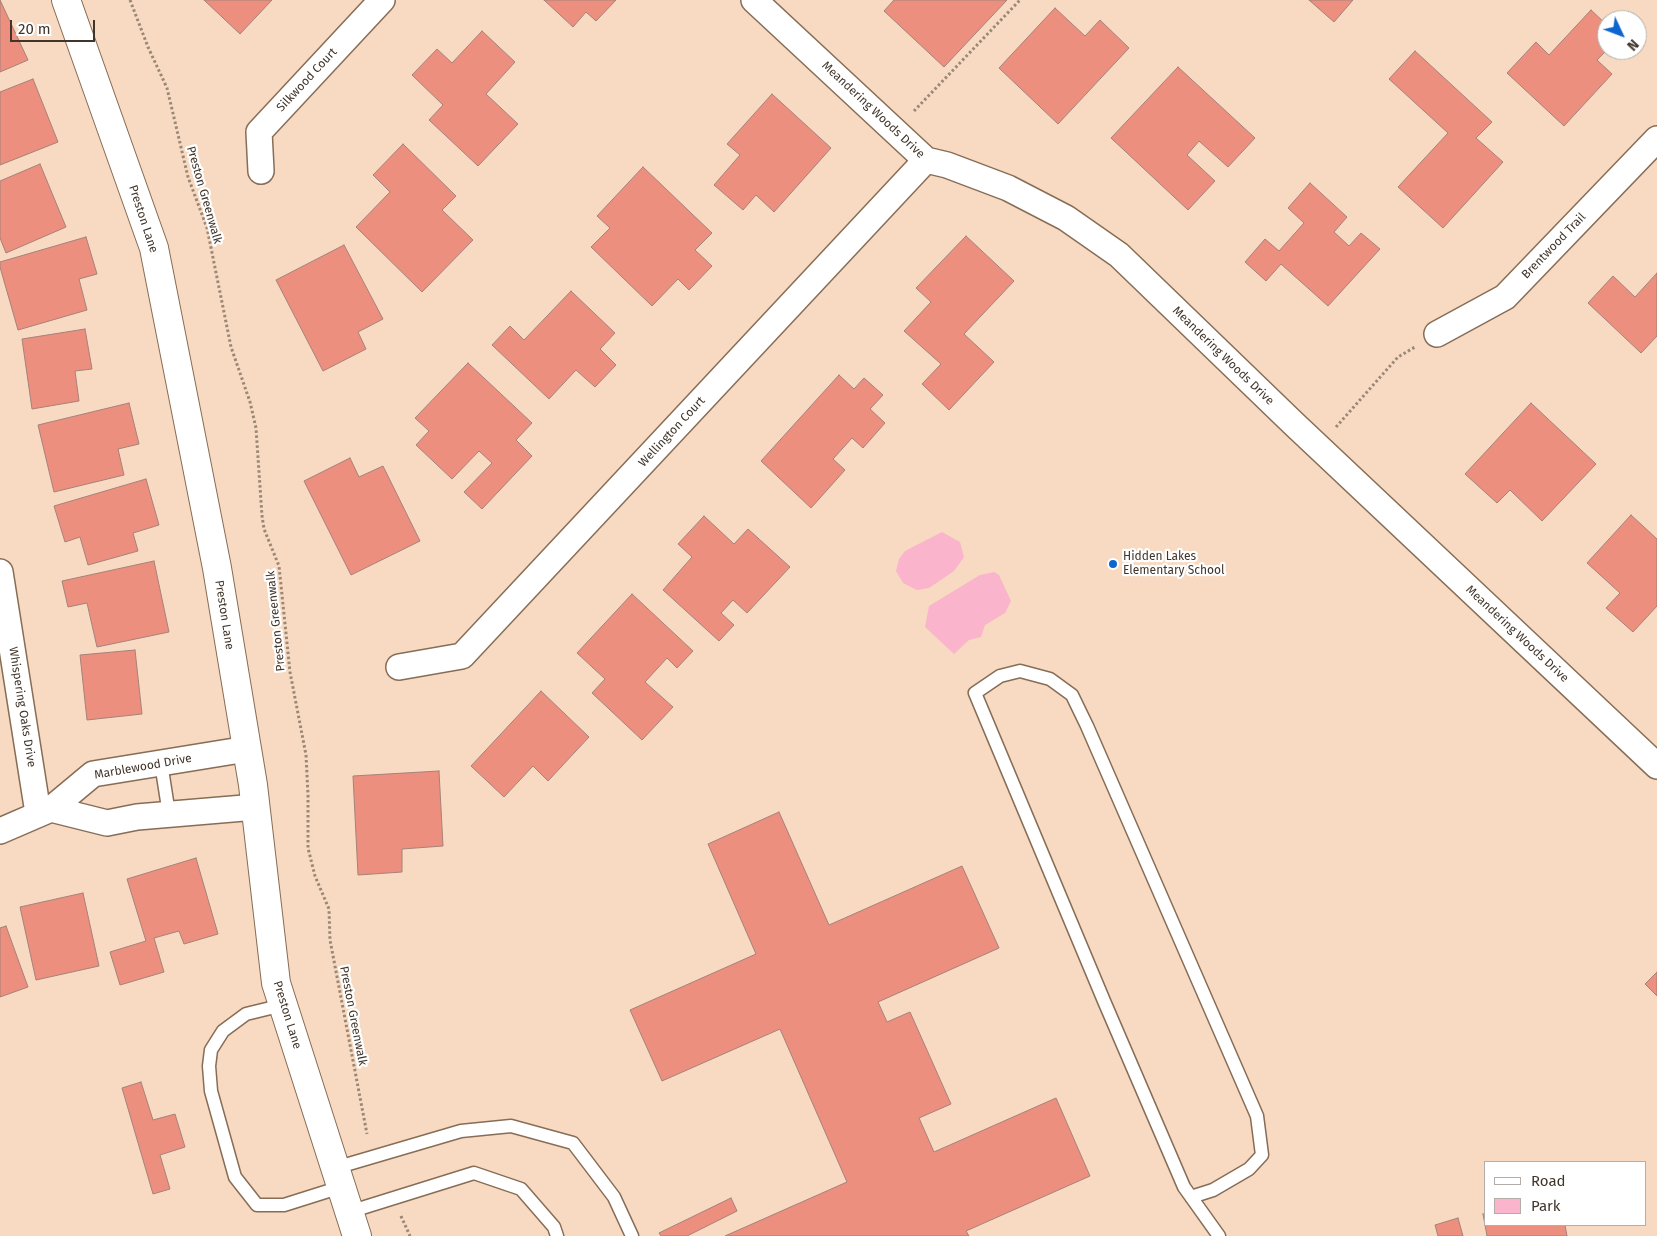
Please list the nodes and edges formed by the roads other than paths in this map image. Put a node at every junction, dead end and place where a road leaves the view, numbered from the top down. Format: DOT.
graph roads {
  1 [pos="66,0"];
  2 [pos="382,0"];
  3 [pos="754,0"];
  4 [pos="1657,139"];
  5 [pos="926,160"];
  6 [pos="261,171"];
  7 [pos="1437,334"];
  8 [pos="0,572"];
  9 [pos="399,667"];
  10 [pos="247,749"];
  11 [pos="161,763"];
  12 [pos="1657,766"];
  13 [pos="256,807"];
  14 [pos="45,811"];
  15 [pos="169,814"];
  16 [pos="0,831"];
  17 [pos="283,1005"];
  18 [pos="1191,1197"];
  19 [pos="346,1201"];
  20 [pos="557,1236"];
  21 [pos="632,1236"];
  22 [pos="1219,1236"];
  1 -- 10 [label="street, Preston Lane"];
  2 -- 6 [label="street, Silkwood Court"];
  3 -- 5 [label="street, Meandering Woods Drive"];
  4 -- 7 [label="street, Brentwood Trail"];
  5 -- 9 [label="street, Wellington Court"];
  5 -- 12 [label="street, Meandering Woods Drive"];
  8 -- 14 [label="street, Whispering Oaks Drive"];
  10 -- 11 [label="street, Marblewood Drive"];
  10 -- 13 [label="street, Preston Lane"];
  11 -- 14 [label="street, Marblewood Drive"];
  11 -- 15 [label="lane"];
  13 -- 15 [label="street"];
  13 -- 17 [label="street, Preston Lane"];
  14 -- 15 [label="street"];
  14 -- 16 [label="street, Marblewood Drive"];
  17 -- 19 [label="street, Preston Lane"];
  17 -- 19 [label="lane"];
  18 -- 18 [label="lane"];
  18 -- 22 [label="lane"];
  19 -- 20 [label="lane"];
  19 -- 21 [label="lane"];
}
